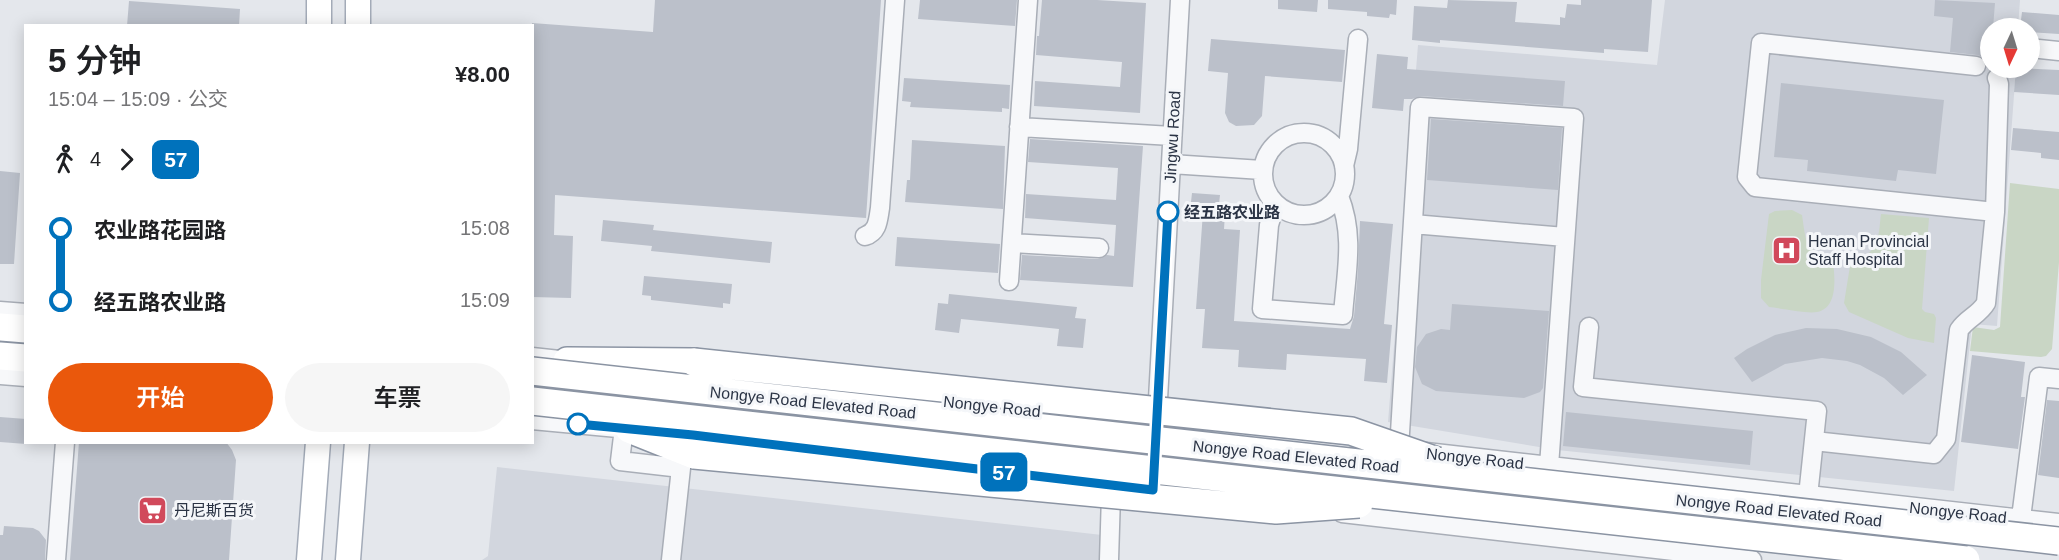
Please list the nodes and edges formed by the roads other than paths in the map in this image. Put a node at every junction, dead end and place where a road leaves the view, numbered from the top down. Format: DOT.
graph roads {
  1 [pos="319,0"];
  2 [pos="358,0"];
  3 [pos="895,0"];
  4 [pos="1028,0"];
  5 [pos="1180,0"];
  6 [pos="319,24"];
  7 [pos="358,24"];
  8 [pos="1358,39"];
  9 [pos="2040,49"];
  10 [pos="2059,51"];
  11 [pos="1976,66"];
  12 [pos="1997,78"];
  13 [pos="1019,127"];
  14 [pos="1172,136"];
  15 [pos="1171,165"];
  16 [pos="1344,166"];
  17 [pos="1262,170"];
  18 [pos="1339,196"];
  19 [pos="1275,205"];
  20 [pos="1995,212"];
  21 [pos="1413,224"];
  22 [pos="865,236"];
  23 [pos="1565,237"];
  24 [pos="1012,243"];
  25 [pos="1100,248"];
  26 [pos="1010,281"];
  27 [pos="0,311"];
  28 [pos="24,313"];
  29 [pos="0,327"];
  30 [pos="1589,327"];
  31 [pos="24,328"];
  32 [pos="0,356"];
  33 [pos="534,357"];
  34 [pos="24,358"];
  35 [pos="567,361"];
  36 [pos="534,371"];
  37 [pos="0,375"];
  38 [pos="24,377"];
  39 [pos="2059,379"];
  40 [pos="534,400"];
  41 [pos="534,420"];
  42 [pos="1156,423"];
  43 [pos="626,429"];
  44 [pos="1814,441"];
  45 [pos="65,444"];
  46 [pos="318,444"];
  47 [pos="357,444"];
  48 [pos="1399,449"];
  49 [pos="1549,466"];
  50 [pos="1484,477"];
  51 [pos="1153,490"];
  52 [pos="1111,495"];
  53 [pos="1808,496"];
  54 [pos="1424,500"];
  55 [pos="2020,518"];
  56 [pos="2059,523"];
  57 [pos="2059,541"];
  58 [pos="1694,557"];
  59 [pos="56,560"];
  60 [pos="309,560"];
  61 [pos="348,560"];
  62 [pos="671,560"];
  63 [pos="1109,560"];
  64 [pos="1752,560"];
  65 [pos="1966,560"];
  1 -- 6 [label="main road"];
  2 -- 7 [label="main road"];
  3 -- 22 [label="street"];
  4 -- 13 [label="street"];
  5 -- 14 [label="street, Jingwu Road"];
  8 -- 16 [label="street"];
  9 -- 10 [label="street"];
  11 -- 20 [label="street"];
  12 -- 20 [label="street"];
  13 -- 14 [label="street"];
  13 -- 24 [label="street"];
  14 -- 15 [label="street, Jingwu Road"];
  15 -- 17 [label="street"];
  15 -- 42 [label="street, Jingwu Road"];
  16 -- 17 [label="street"];
  16 -- 18 [label="street"];
  17 -- 19 [label="street"];
  18 -- 19 [label="street"];
  18 -- 19 [label="street"];
  20 -- 44 [label="street"];
  21 -- 23 [label="street"];
  21 -- 23 [label="street"];
  21 -- 48 [label="street"];
  23 -- 49 [label="street"];
  24 -- 25 [label="street"];
  24 -- 26 [label="street"];
  27 -- 28 [label="street"];
  29 -- 31 [label="highway"];
  30 -- 44 [label="street"];
  32 -- 34 [label="highway"];
  33 -- 35 [label="street, Nongye Road"];
  35 -- 42 [label="street, Nongye Road"];
  35 -- 50 [label="highway, bridge"];
  36 -- 50 [label="highway, Nongye Road Elevated Road, bridge"];
  37 -- 38 [label="street"];
  39 -- 55 [label="street"];
  40 -- 54 [label="highway, Nongye Road Elevated Road, bridge"];
  41 -- 43 [label="street"];
  42 -- 48 [label="street, Nongye Road"];
  42 -- 51 [label="street, Jingwu Road"];
  43 -- 51 [label="street"];
  43 -- 52 [label="highway, bridge"];
  43 -- 62 [label="street"];
  44 -- 53 [label="street"];
  45 -- 59 [label="street"];
  46 -- 60 [label="main road"];
  47 -- 61 [label="main road"];
  48 -- 49 [label="street, Nongye Road"];
  49 -- 53 [label="street, Nongye Road"];
  50 -- 57 [label="highway, Nongye Road Elevated Road, bridge"];
  51 -- 58 [label="street"];
  52 -- 54 [label="highway, bridge"];
  52 -- 63 [label="street"];
  53 -- 55 [label="street, Nongye Road"];
  54 -- 65 [label="highway, Nongye Road Elevated Road, bridge"];
  55 -- 56 [label="street, Nongye Road"];
  58 -- 64 [label="street"];
}
